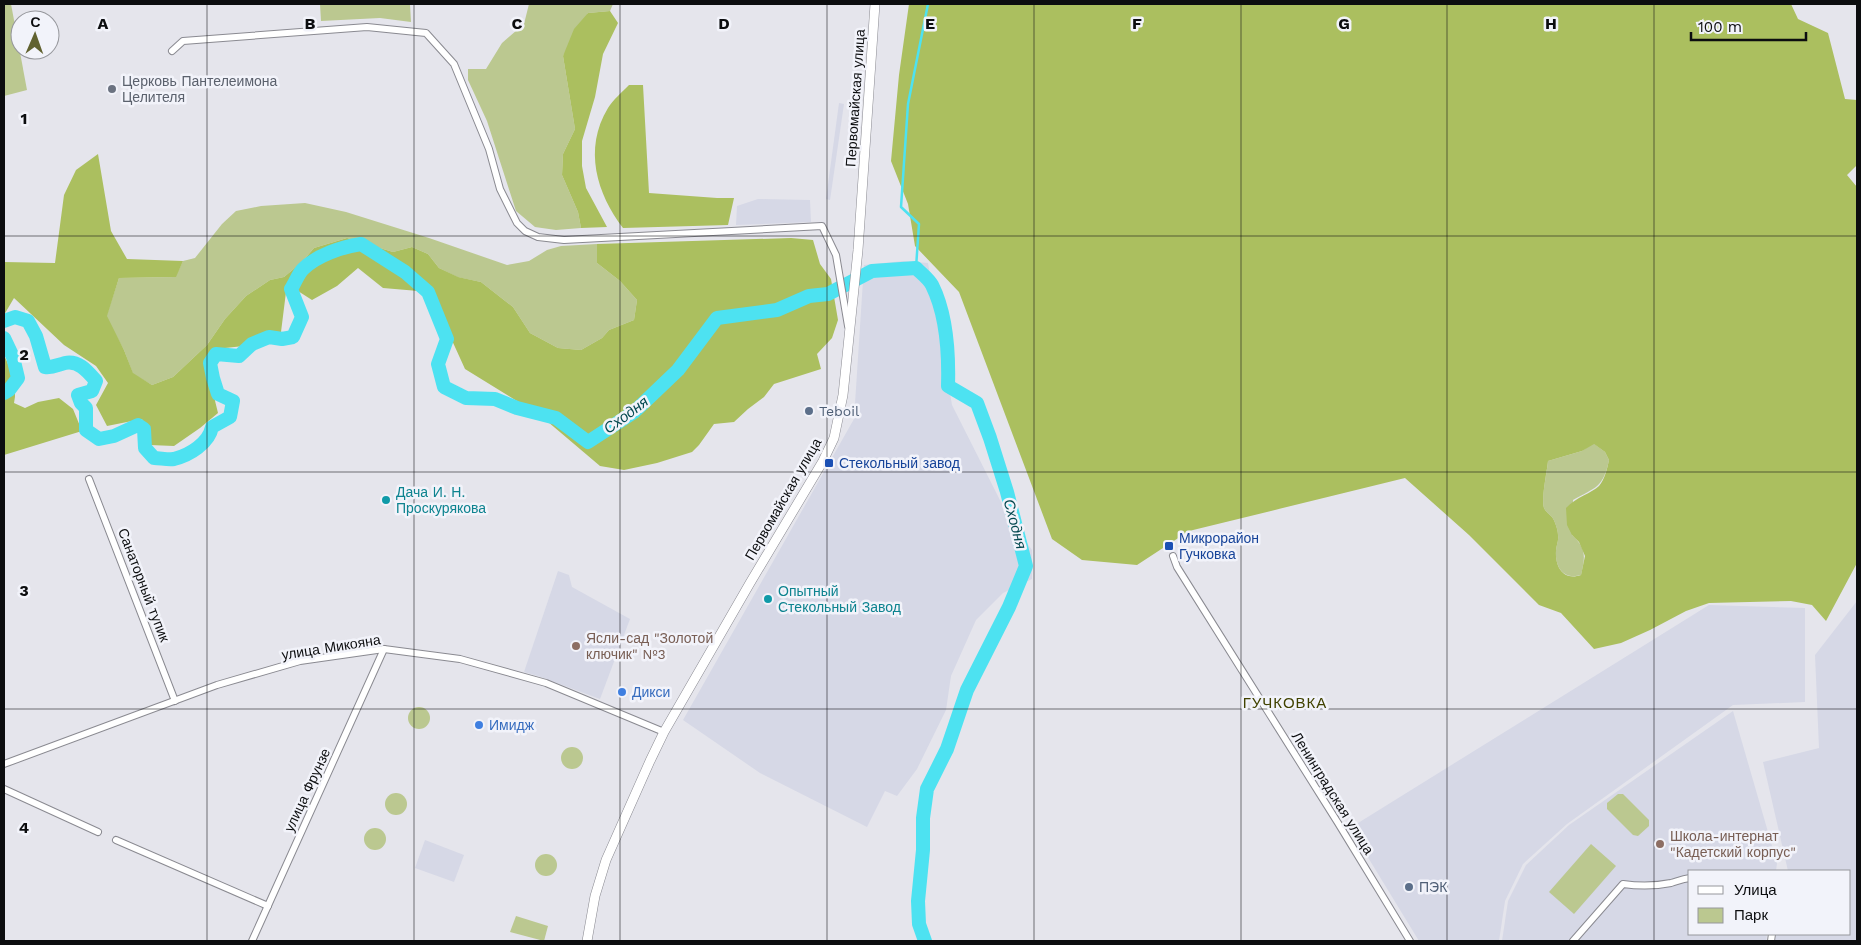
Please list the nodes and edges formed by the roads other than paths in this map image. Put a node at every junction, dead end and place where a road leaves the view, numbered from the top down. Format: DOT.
graph roads {
  1 [pos="876,4"];
  2 [pos="172,51"];
  3 [pos="848,300"];
  4 [pos="89,479"];
  5 [pos="1173,556"];
  6 [pos="384,649"];
  7 [pos="175,700"];
  8 [pos="664,732"];
  9 [pos="4,764"];
  10 [pos="4,789"];
  11 [pos="98,832"];
  12 [pos="116,840"];
  13 [pos="1688,878"];
  14 [pos="268,906"];
  15 [pos="252,941"];
  16 [pos="587,941"];
  17 [pos="1410,941"];
  18 [pos="1573,941"];
  1 -- 3 [label="main road, Первомайская улица"];
  2 -- 3 [label="street"];
  3 -- 8 [label="main road, Первомайская улица"];
  4 -- 7 [label="street, Санаторный тупик"];
  5 -- 17 [label="street, Ленинградская улица"];
  6 -- 7 [label="street, улица Микояна"];
  6 -- 8 [label="street, улица Микояна"];
  6 -- 14 [label="street, улица Фрунзе"];
  7 -- 9 [label="street, улица Микояна"];
  8 -- 16 [label="main road, Первомайская улица"];
  10 -- 11 [label="street"];
  12 -- 14 [label="street"];
  13 -- 18 [label="street"];
  14 -- 15 [label="street, улица Фрунзе"];
}
